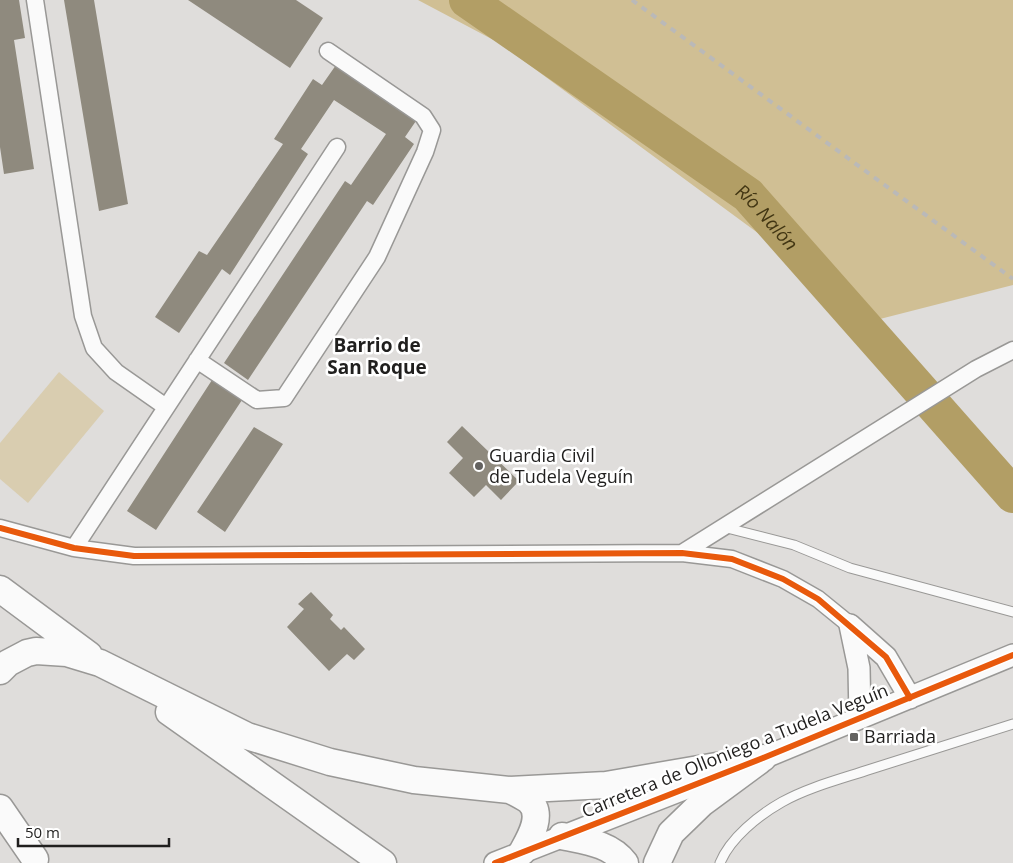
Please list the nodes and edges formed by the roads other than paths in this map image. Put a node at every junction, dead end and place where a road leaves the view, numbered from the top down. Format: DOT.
graph roads {
  1 [pos="36,0"];
  2 [pos="328,51"];
  3 [pos="337,147"];
  4 [pos="1013,350"];
  5 [pos="197,360"];
  6 [pos="166,408"];
  7 [pos="723,527"];
  8 [pos="0,528"];
  9 [pos="74,548"];
  10 [pos="682,553"];
  11 [pos="0,589"];
  12 [pos="1013,612"];
  13 [pos="850,625"];
  14 [pos="1013,655"];
  15 [pos="100,663"];
  16 [pos="0,671"];
  17 [pos="910,698"];
  18 [pos="860,718"];
  19 [pos="1013,724"];
  20 [pos="763,758"];
  21 [pos="510,790"];
  22 [pos="0,808"];
  23 [pos="0,834"];
  24 [pos="562,836"];
  25 [pos="522,852"];
  26 [pos="38,861"];
  27 [pos="383,863"];
  28 [pos="495,863"];
  29 [pos="624,863"];
  30 [pos="657,863"];
  31 [pos="720,863"];
  1 -- 6 [label="street"];
  2 -- 5 [label="street"];
  3 -- 5 [label="street"];
  4 -- 7 [label="street"];
  5 -- 6 [label="street"];
  6 -- 9 [label="street"];
  7 -- 10 [label="street"];
  7 -- 12 [label="lane"];
  8 -- 9 [label="street"];
  9 -- 10 [label="street"];
  10 -- 13 [label="street"];
  11 -- 15 [label="main road"];
  13 -- 17 [label="street"];
  13 -- 18 [label="street"];
  14 -- 17 [label="street, Carretera de Olloniego a Tudela Veguín"];
  15 -- 16 [label="main road"];
  15 -- 21 [label="main road"];
  15 -- 27 [label="main road"];
  17 -- 18 [label="street, Carretera de Olloniego a Tudela Veguín"];
  18 -- 20 [label="street, Carretera de Olloniego a Tudela Veguín"];
  19 -- 31 [label="lane"];
  20 -- 21 [label="main road"];
  20 -- 24 [label="street, Carretera de Olloniego a Tudela Veguín"];
  20 -- 30 [label="main road"];
  21 -- 25 [label="main road"];
  22 -- 26 [label="main road"];
  23 -- 26 [label="street"];
  24 -- 25 [label="street, Carretera de Olloniego a Tudela Veguín"];
  24 -- 29 [label="main road"];
  25 -- 28 [label="street, Carretera de Olloniego a Tudela Veguín"];
}
